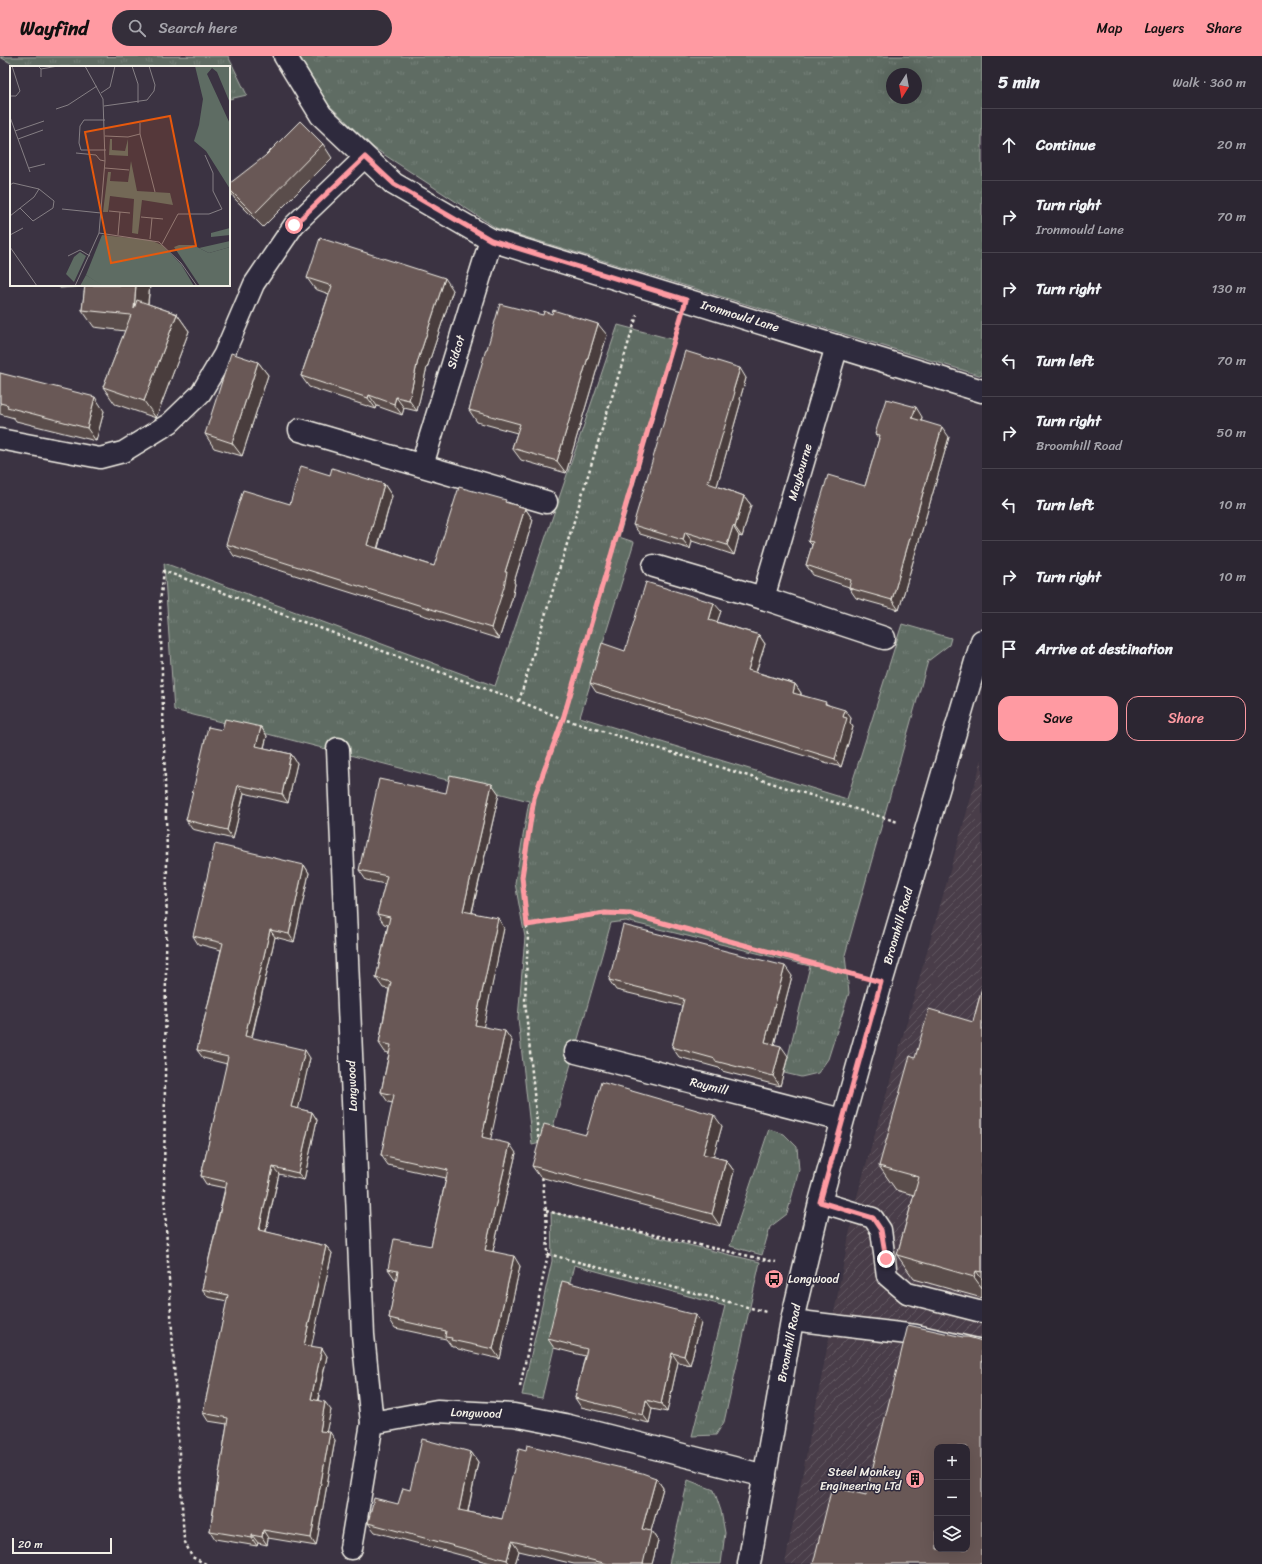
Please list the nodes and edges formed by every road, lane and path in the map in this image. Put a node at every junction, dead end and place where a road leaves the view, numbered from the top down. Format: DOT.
graph roads {
  1 [pos="285,56"];
  2 [pos="365,157"];
  3 [pos="491,240"];
  4 [pos="645,288"];
  5 [pos="686,300"];
  6 [pos="836,346"];
  7 [pos="982,391"];
  8 [pos="300,430"];
  9 [pos="0,439"];
  10 [pos="422,465"];
  11 [pos="546,502"];
  12 [pos="654,566"];
  13 [pos="763,598"];
  14 [pos="884,638"];
  15 [pos="982,641"];
  16 [pos="519,701"];
  17 [pos="338,749"];
  18 [pos="527,925"];
  19 [pos="881,982"];
  20 [pos="576,1052"];
  21 [pos="842,1120"];
  22 [pos="540,1148"];
  23 [pos="542,1172"];
  24 [pos="820,1202"];
  25 [pos="546,1211"];
  26 [pos="548,1254"];
  27 [pos="805,1269"];
  28 [pos="982,1312"];
  29 [pos="792,1320"];
  30 [pos="982,1350"];
  31 [pos="514,1414"];
  32 [pos="372,1423"];
  33 [pos="765,1476"];
  34 [pos="352,1548"];
  35 [pos="749,1564"];
  1 -- 2 [label="street, Ironmould Lane"];
  2 -- 3 [label="street, Ironmould Lane"];
  2 -- 9 [label="lane"];
  3 -- 4 [label="street, Ironmould Lane"];
  3 -- 10 [label="street, Sidcot"];
  4 -- 5 [label="street, Ironmould Lane"];
  4 -- 16 [label="path"];
  5 -- 6 [label="street, Ironmould Lane"];
  5 -- 18 [label="path"];
  6 -- 7 [label="street, Ironmould Lane"];
  6 -- 13 [label="street, Maybourne"];
  8 -- 10 [label="street"];
  10 -- 11 [label="street"];
  12 -- 13 [label="street"];
  13 -- 14 [label="street"];
  15 -- 19 [label="street, Broomhill Road"];
  17 -- 32 [label="street, Longwood"];
  18 -- 19 [label="path"];
  18 -- 22 [label="path"];
  19 -- 21 [label="street, Broomhill Road"];
  20 -- 21 [label="street, Raymill"];
  21 -- 24 [label="street, Broomhill Road"];
  23 -- 25 [label="path"];
  24 -- 27 [label="street, Broomhill Road"];
  24 -- 28 [label="lane"];
  25 -- 26 [label="path"];
  25 -- 27 [label="path"];
  26 -- 29 [label="path"];
  26 -- 31 [label="path"];
  27 -- 29 [label="street, Broomhill Road"];
  29 -- 30 [label="lane"];
  29 -- 33 [label="street, Broomhill Road"];
  31 -- 32 [label="street, Longwood"];
  31 -- 33 [label="street, Longwood"];
  32 -- 34 [label="street, Longwood"];
  33 -- 35 [label="street, Broomhill Road"];
}
